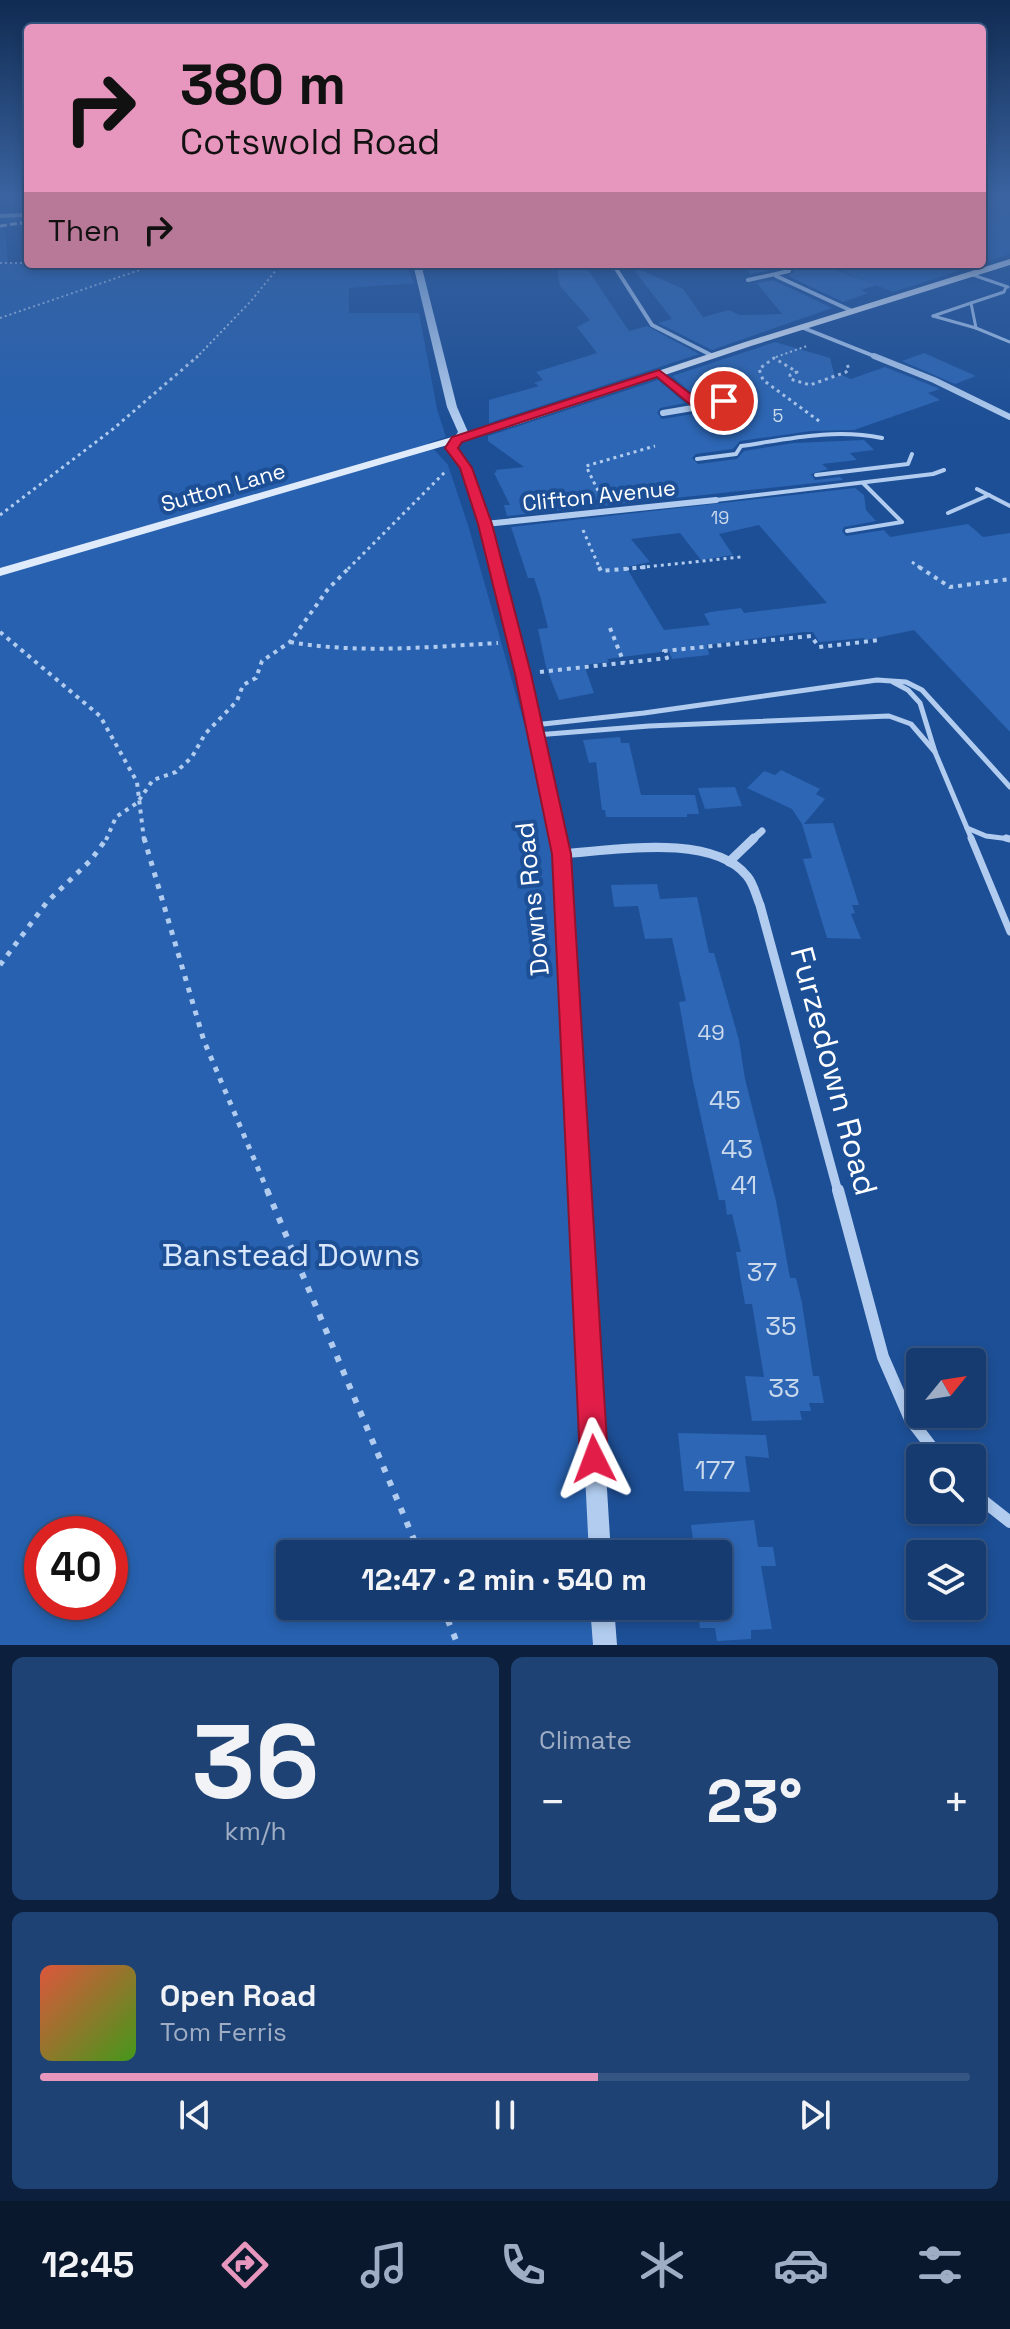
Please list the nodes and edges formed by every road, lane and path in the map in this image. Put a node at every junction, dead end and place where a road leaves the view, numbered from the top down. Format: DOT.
graph roads {
  1 [pos="137,271"];
  2 [pos="276,271"];
  3 [pos="419,271"];
  4 [pos="617,271"];
  5 [pos="789,271"];
  6 [pos="981,271"];
  7 [pos="970,274"];
  8 [pos="776,276"];
  9 [pos="748,280"];
  10 [pos="1008,287"];
  11 [pos="971,303"];
  12 [pos="852,311"];
  13 [pos="0,318"];
  14 [pos="801,327"];
  15 [pos="976,328"];
  16 [pos="1010,342"];
  17 [pos="816,348"];
  18 [pos="713,356"];
  19 [pos="774,358"];
  20 [pos="845,360"];
  21 [pos="659,373"];
  22 [pos="752,398"];
  23 [pos="697,405"];
  24 [pos="663,413"];
  25 [pos="1010,417"];
  26 [pos="837,434"];
  27 [pos="882,438"];
  28 [pos="457,440"];
  29 [pos="655,446"];
  30 [pos="912,454"];
  31 [pos="460,457"];
  32 [pos="697,459"];
  33 [pos="944,470"];
  34 [pos="816,475"];
  35 [pos="863,483"];
  36 [pos="977,489"];
  37 [pos="989,495"];
  38 [pos="716,500"];
  39 [pos="1010,506"];
  40 [pos="608,513"];
  41 [pos="948,513"];
  42 [pos="0,515"];
  43 [pos="576,516"];
  44 [pos="485,524"];
  45 [pos="847,531"];
  46 [pos="741,557"];
  47 [pos="912,562"];
  48 [pos="0,572"];
  49 [pos="1010,579"];
  50 [pos="610,628"];
  51 [pos="0,632"];
  52 [pos="880,640"];
  53 [pos="290,642"];
  54 [pos="515,642"];
  55 [pos="625,663"];
  56 [pos="523,674"];
  57 [pos="877,680"];
  58 [pos="541,729"];
  59 [pos="935,752"];
  60 [pos="1010,787"];
  61 [pos="137,803"];
  62 [pos="967,828"];
  63 [pos="762,831"];
  64 [pos="1010,839"];
  65 [pos="561,854"];
  66 [pos="729,862"];
  67 [pos="1010,932"];
  68 [pos="0,965"];
  69 [pos="929,1444"];
  70 [pos="986,1503"];
  71 [pos="1010,1522"];
  72 [pos="414,1540"];
  73 [pos="599,1540"];
  74 [pos="448,1620"];
  75 [pos="603,1620"];
  76 [pos="458,1645"];
  77 [pos="605,1645"];
  1 -- 13 [label="path"];
  2 -- 42 [label="path"];
  3 -- 28 [label="street, Downs Road"];
  4 -- 18 [label="street"];
  5 -- 8 [label="street"];
  6 -- 7 [label="main road, Sutton Lane"];
  7 -- 10 [label="lane"];
  7 -- 12 [label="main road, Sutton Lane"];
  8 -- 9 [label="street"];
  8 -- 12 [label="street"];
  10 -- 11 [label="lane"];
  11 -- 15 [label="lane"];
  11 -- 15 [label="lane"];
  12 -- 14 [label="main road, Sutton Lane"];
  14 -- 18 [label="main road, Sutton Lane"];
  14 -- 25 [label="street"];
  15 -- 16 [label="lane"];
  17 -- 19 [label="path"];
  18 -- 21 [label="main road, Sutton Lane"];
  19 -- 20 [label="path"];
  19 -- 26 [label="path"];
  21 -- 23 [label="street"];
  21 -- 28 [label="main road, Sutton Lane"];
  22 -- 23 [label="street"];
  23 -- 24 [label="street"];
  26 -- 27 [label="lane"];
  26 -- 32 [label="lane"];
  28 -- 31 [label="street, Downs Road"];
  28 -- 48 [label="main road, Sutton Lane"];
  29 -- 40 [label="path"];
  30 -- 34 [label="lane"];
  31 -- 44 [label="street, Downs Road"];
  31 -- 53 [label="path"];
  33 -- 35 [label="lane"];
  35 -- 38 [label="lane"];
  35 -- 45 [label="lane"];
  36 -- 37 [label="lane"];
  37 -- 39 [label="lane"];
  37 -- 41 [label="lane"];
  38 -- 40 [label="street, Clifton Avenue"];
  40 -- 43 [label="street, Clifton Avenue"];
  43 -- 44 [label="street, Clifton Avenue"];
  43 -- 46 [label="path"];
  44 -- 54 [label="street, Downs Road"];
  47 -- 49 [label="path"];
  50 -- 55 [label="path"];
  51 -- 61 [label="path"];
  52 -- 55 [label="path"];
  53 -- 54 [label="path"];
  53 -- 61 [label="path"];
  54 -- 56 [label="street, Downs Road"];
  55 -- 56 [label="path"];
  56 -- 58 [label="street, Downs Road"];
  57 -- 58 [label="lane"];
  57 -- 59 [label="lane"];
  57 -- 60 [label="lane"];
  58 -- 59 [label="lane"];
  58 -- 65 [label="street, Downs Road"];
  59 -- 62 [label="lane"];
  61 -- 68 [label="path"];
  61 -- 72 [label="path"];
  62 -- 64 [label="lane"];
  62 -- 67 [label="lane"];
  63 -- 66 [label="street"];
  65 -- 66 [label="street"];
  65 -- 73 [label="street, Downs Road"];
  66 -- 69 [label="street, Furzedown Road"];
  70 -- 71 [label="street"];
  74 -- 76 [label="path"];
  75 -- 77 [label="street"];
}
